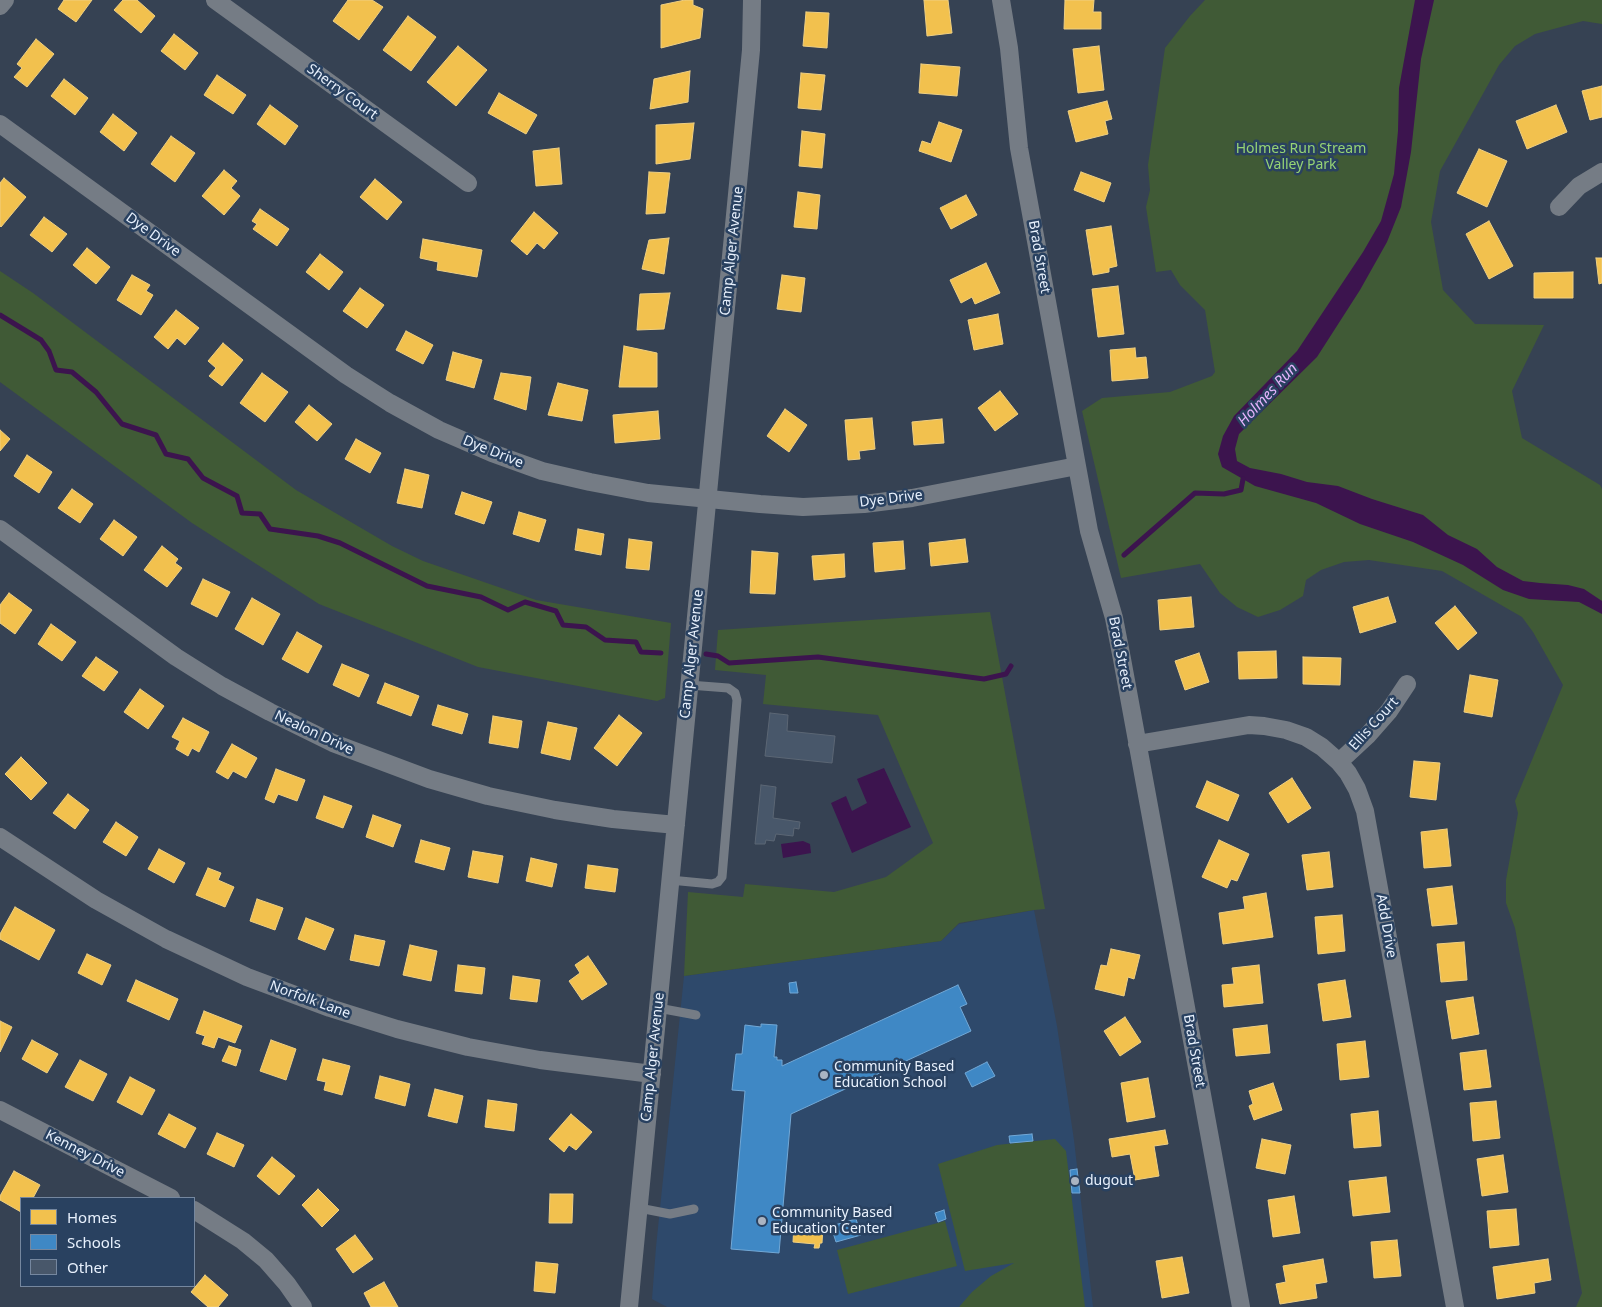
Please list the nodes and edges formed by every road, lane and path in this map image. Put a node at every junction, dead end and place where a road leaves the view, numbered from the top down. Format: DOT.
graph roads {
  1 [pos="5,0"];
  2 [pos="215,0"];
  3 [pos="752,0"];
  4 [pos="1001,0"];
  5 [pos="0,6"];
  6 [pos="0,124"];
  7 [pos="1602,172"];
  8 [pos="468,183"];
  9 [pos="1560,207"];
  10 [pos="1077,466"];
  11 [pos="708,498"];
  12 [pos="0,529"];
  13 [pos="1407,684"];
  14 [pos="689,685"];
  15 [pos="1137,744"];
  16 [pos="1339,762"];
  17 [pos="676,825"];
  18 [pos="0,837"];
  19 [pos="670,880"];
  20 [pos="658,1008"];
  21 [pos="696,1016"];
  22 [pos="652,1074"];
  23 [pos="0,1110"];
  24 [pos="169,1197"];
  25 [pos="638,1208"];
  26 [pos="694,1209"];
  27 [pos="195,1211"];
  28 [pos="303,1307"];
  29 [pos="629,1307"];
  30 [pos="1241,1307"];
  31 [pos="1456,1307"];
  1 -- 5 [label="street"];
  2 -- 8 [label="street, Sherry Court"];
  3 -- 11 [label="street, Camp Alger Avenue"];
  4 -- 10 [label="street, Brad Street"];
  6 -- 11 [label="street, Dye Drive"];
  7 -- 9 [label="street"];
  10 -- 11 [label="street, Dye Drive"];
  10 -- 15 [label="street, Brad Street"];
  11 -- 14 [label="street, Camp Alger Avenue"];
  12 -- 17 [label="street, Nealon Drive"];
  13 -- 16 [label="street, Ellis Court"];
  14 -- 17 [label="street, Camp Alger Avenue"];
  14 -- 19 [label="lane"];
  15 -- 16 [label="street, Add Drive"];
  15 -- 30 [label="street, Brad Street"];
  16 -- 31 [label="street, Add Drive"];
  17 -- 19 [label="street, Camp Alger Avenue"];
  18 -- 22 [label="street, Norfolk Lane"];
  19 -- 20 [label="street, Camp Alger Avenue"];
  20 -- 21 [label="lane"];
  20 -- 22 [label="street, Camp Alger Avenue"];
  22 -- 25 [label="street, Camp Alger Avenue"];
  23 -- 24 [label="street, Kenney Drive"];
  25 -- 26 [label="lane"];
  25 -- 29 [label="street, Camp Alger Avenue"];
  27 -- 28 [label="street"];
}
